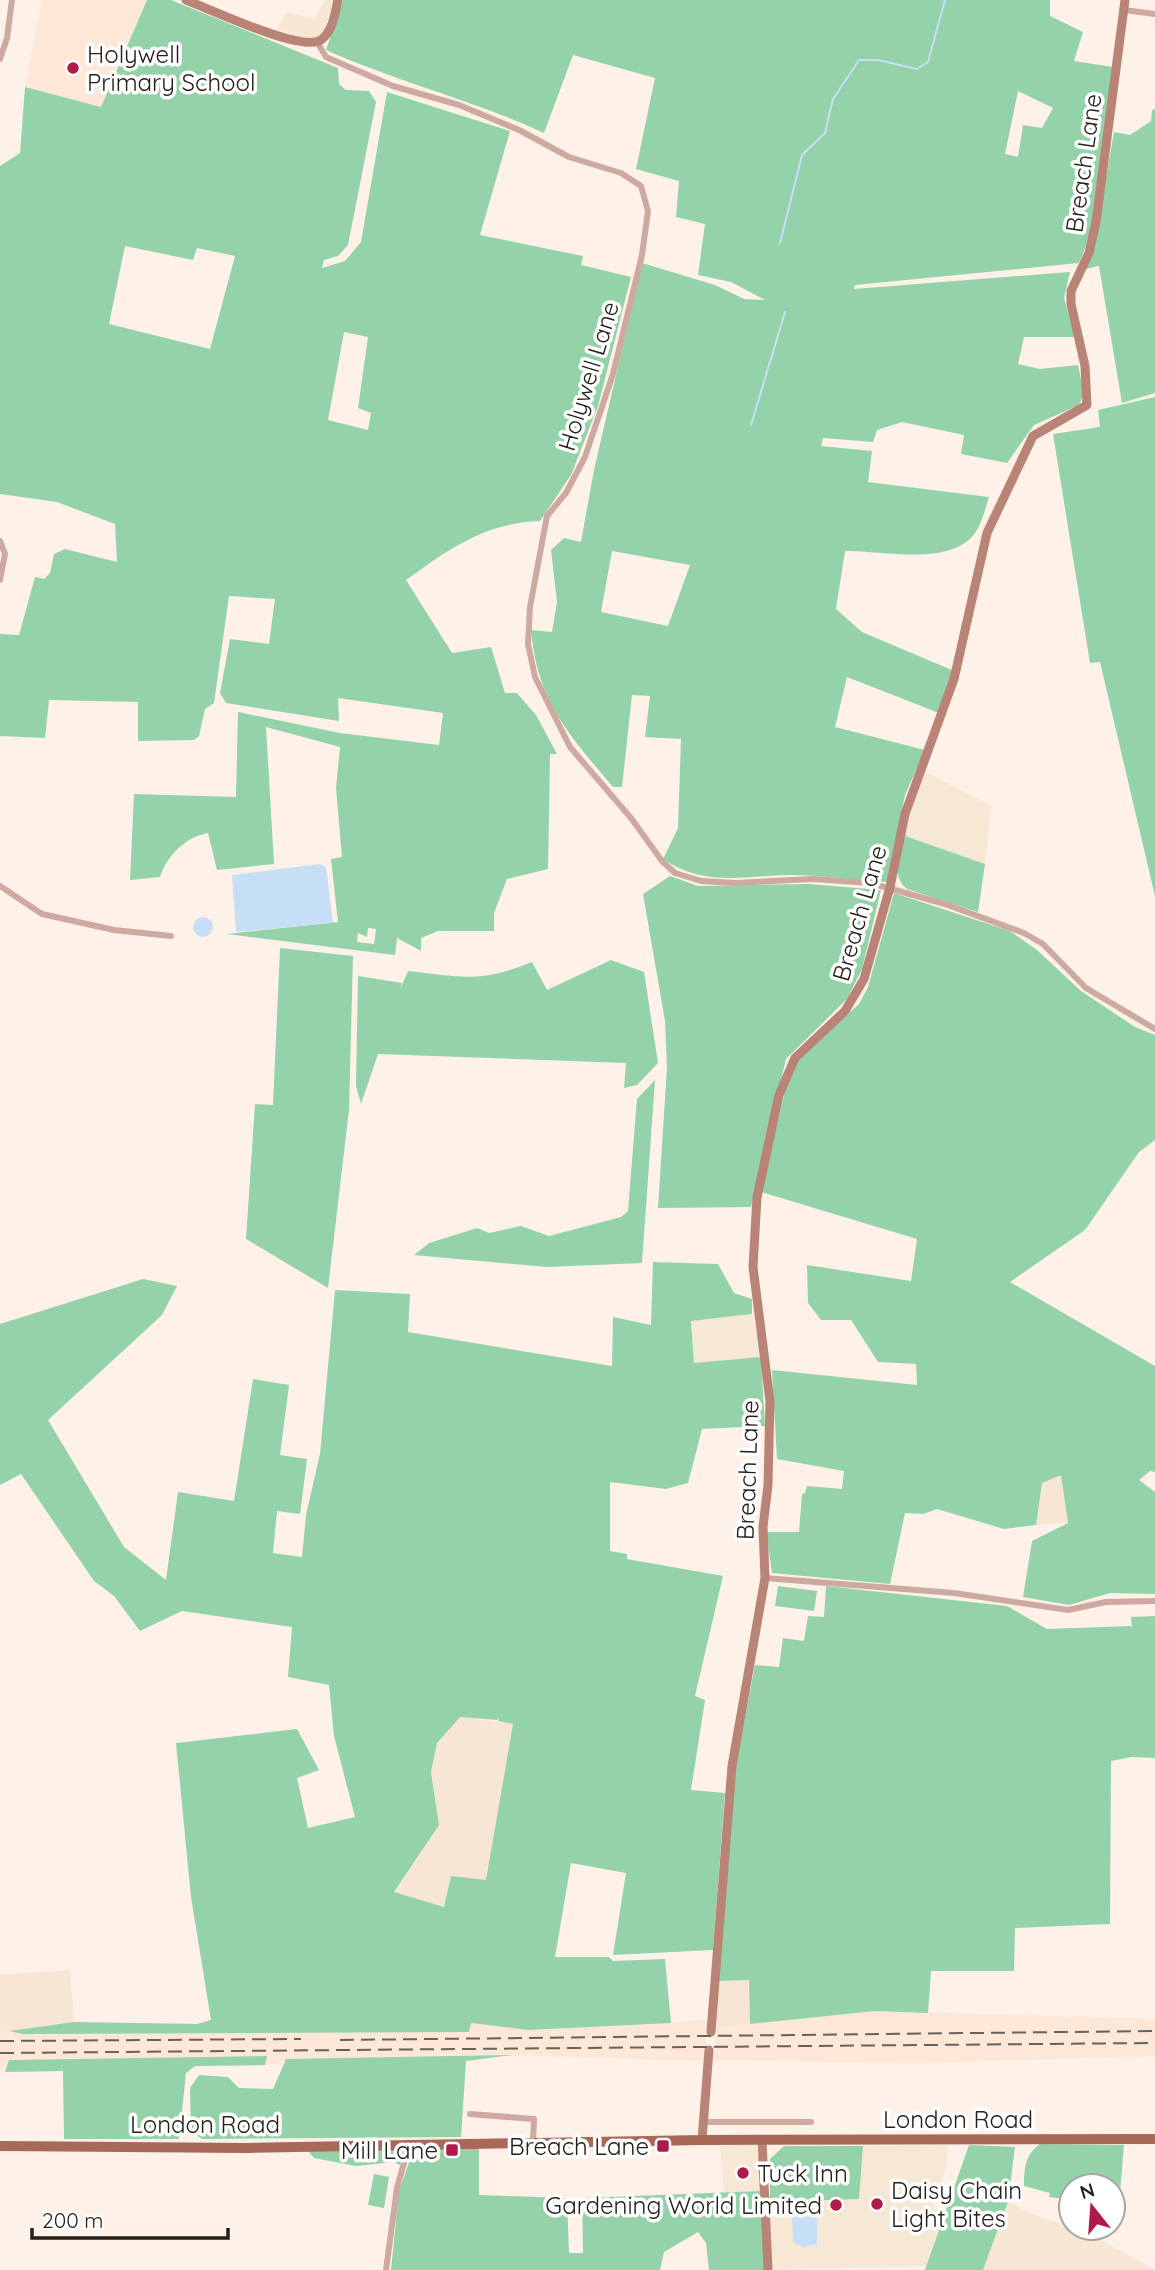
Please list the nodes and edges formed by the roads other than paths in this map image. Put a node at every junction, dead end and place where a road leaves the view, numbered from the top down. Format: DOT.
graph roads {
  1 [pos="12,0"];
  2 [pos="186,0"];
  3 [pos="338,0"];
  4 [pos="1124,5"];
  5 [pos="1155,14"];
  6 [pos="317,42"];
  7 [pos="0,59"];
  8 [pos="0,541"];
  9 [pos="0,580"];
  10 [pos="0,886"];
  11 [pos="890,887"];
  12 [pos="171,936"];
  13 [pos="1155,1029"];
  14 [pos="765,1578"];
  15 [pos="1155,1601"];
  16 [pos="711,2032"];
  17 [pos="709,2050"];
  18 [pos="470,2114"];
  19 [pos="702,2122"];
  20 [pos="811,2122"];
  21 [pos="1155,2139"];
  22 [pos="702,2140"];
  23 [pos="762,2140"];
  24 [pos="533,2142"];
  25 [pos="410,2143"];
  26 [pos="0,2146"];
  27 [pos="386,2270"];
  28 [pos="768,2270"];
  1 -- 7 [label="street"];
  2 -- 6 [label="street"];
  3 -- 6 [label="street"];
  4 -- 5 [label="street"];
  4 -- 11 [label="street, Breach Lane"];
  6 -- 11 [label="street, Holywell Lane"];
  8 -- 9 [label="street"];
  10 -- 12 [label="street"];
  11 -- 13 [label="street, Holywell Lane"];
  11 -- 14 [label="street, Breach Lane"];
  14 -- 15 [label="street"];
  14 -- 16 [label="street, Breach Lane"];
  17 -- 19 [label="street"];
  18 -- 24 [label="street"];
  19 -- 20 [label="street"];
  19 -- 22 [label="street"];
  21 -- 23 [label="main road, London Road"];
  22 -- 23 [label="main road, London Road"];
  22 -- 24 [label="main road, London Road"];
  23 -- 28 [label="street"];
  24 -- 25 [label="main road, London Road"];
  25 -- 26 [label="main road, London Road"];
  25 -- 27 [label="street"];
}
